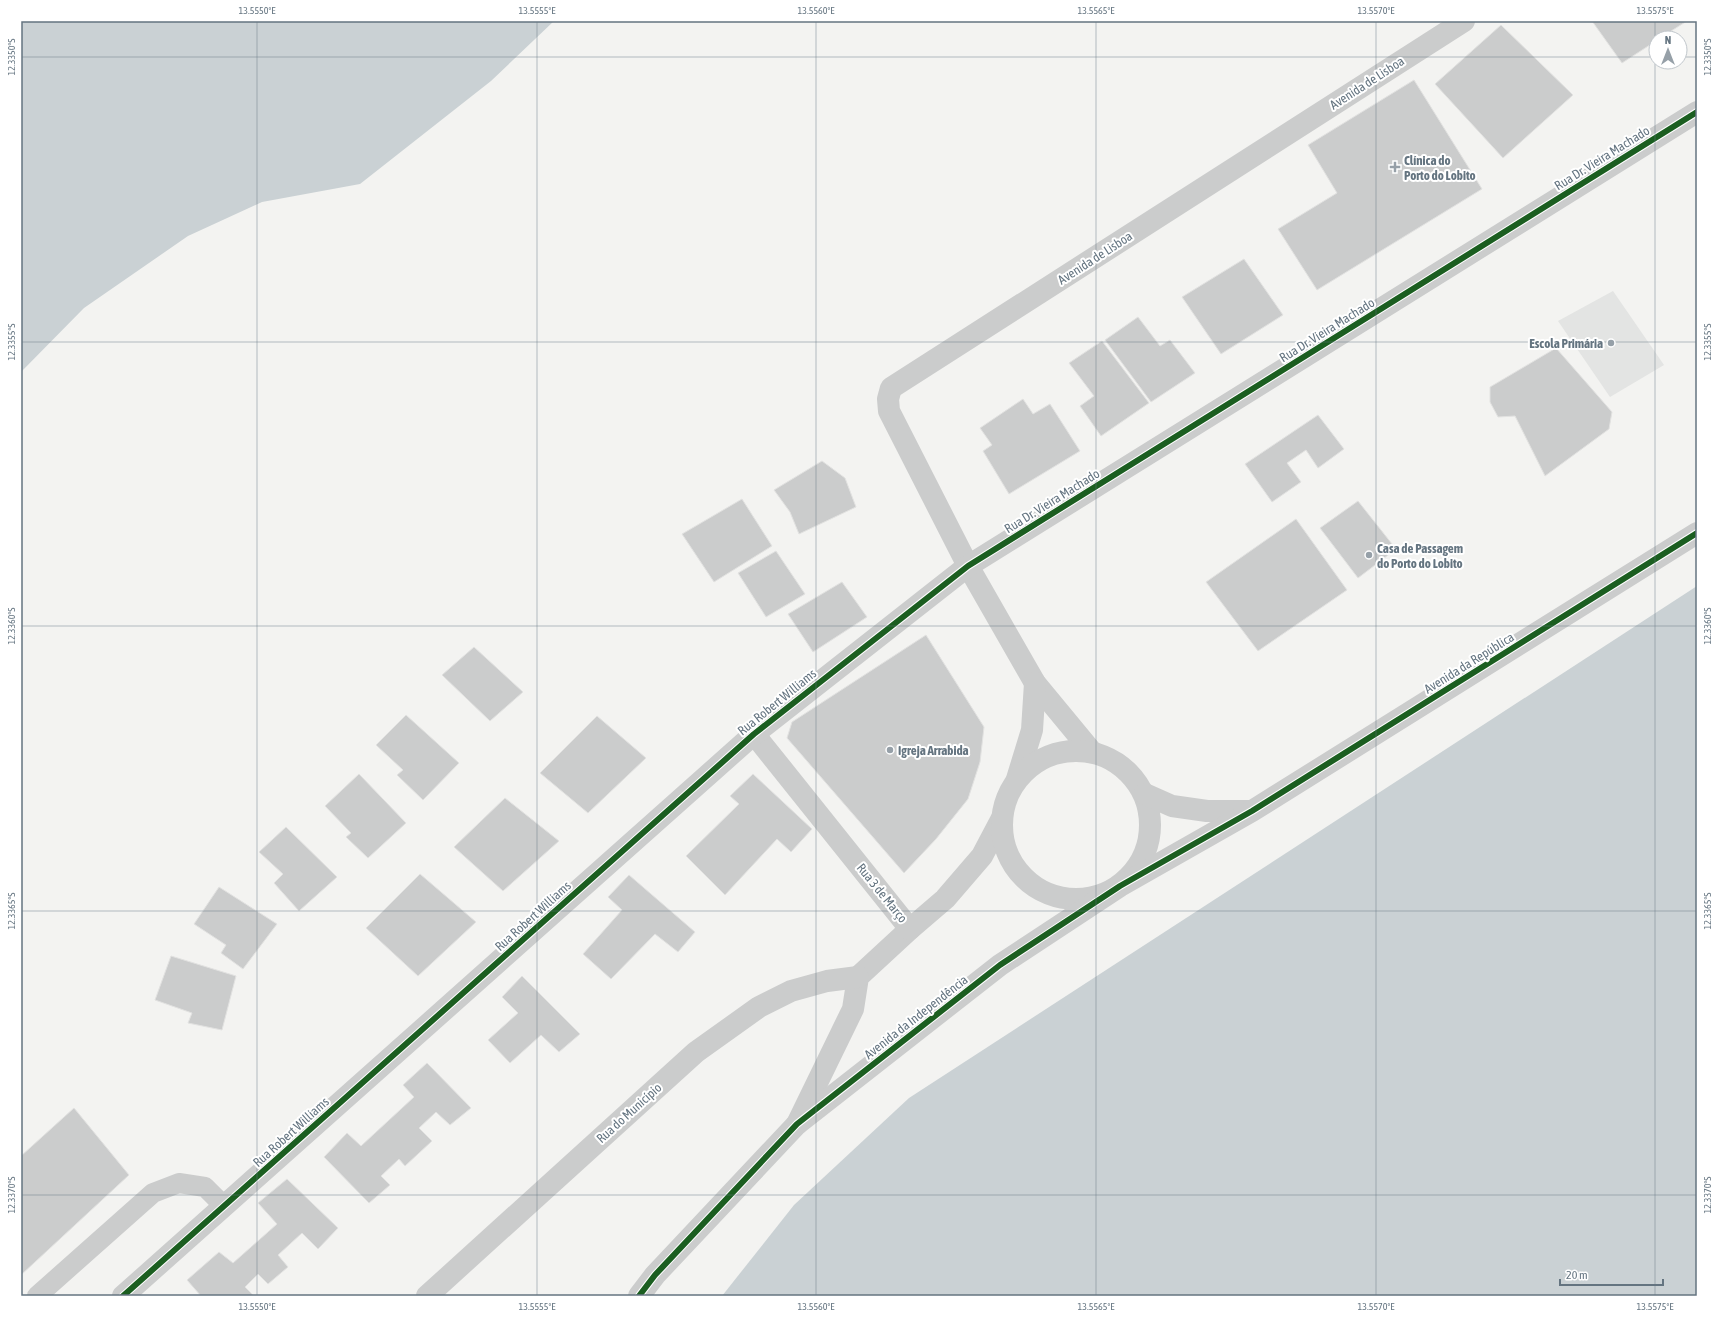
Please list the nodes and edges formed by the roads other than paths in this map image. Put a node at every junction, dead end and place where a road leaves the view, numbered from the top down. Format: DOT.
graph roads {
  1 [pos="1464,21"];
  2 [pos="1697,112"];
  3 [pos="1697,533"];
  4 [pos="968,566"];
  5 [pos="1035,683"];
  6 [pos="754,734"];
  7 [pos="1092,752"];
  8 [pos="1017,779"];
  9 [pos="1145,794"];
  10 [pos="1252,811"];
  11 [pos="1001,820"];
  12 [pos="1120,886"];
  13 [pos="910,929"];
  14 [pos="858,977"];
  15 [pos="797,1124"];
  16 [pos="224,1206"];
  17 [pos="37,1296"];
  18 [pos="123,1296"];
  19 [pos="427,1296"];
  20 [pos="639,1296"];
  1 -- 4 [label="street, Avenida de Lisboa"];
  2 -- 4 [label="street, Rua Dr. Vieira Machado"];
  3 -- 10 [label="street, Avenida da República"];
  4 -- 5 [label="street"];
  4 -- 6 [label="street, Rua Robert Williams"];
  5 -- 7 [label="street"];
  5 -- 8 [label="street"];
  6 -- 13 [label="street, Rua 3 de Março"];
  6 -- 16 [label="street, Rua Robert Williams"];
  7 -- 8 [label="street"];
  7 -- 9 [label="street"];
  8 -- 11 [label="street"];
  9 -- 10 [label="street"];
  9 -- 12 [label="street"];
  10 -- 12 [label="street, Avenida da Independência"];
  11 -- 12 [label="street"];
  11 -- 13 [label="street"];
  12 -- 15 [label="street, Avenida da Independência"];
  13 -- 14 [label="street, Rua 3 de Março"];
  14 -- 15 [label="street"];
  14 -- 19 [label="street, Rua do Município"];
  15 -- 20 [label="street, Avenida da Independência"];
  16 -- 17 [label="lane"];
  16 -- 18 [label="street, Rua Robert Williams"];
}
